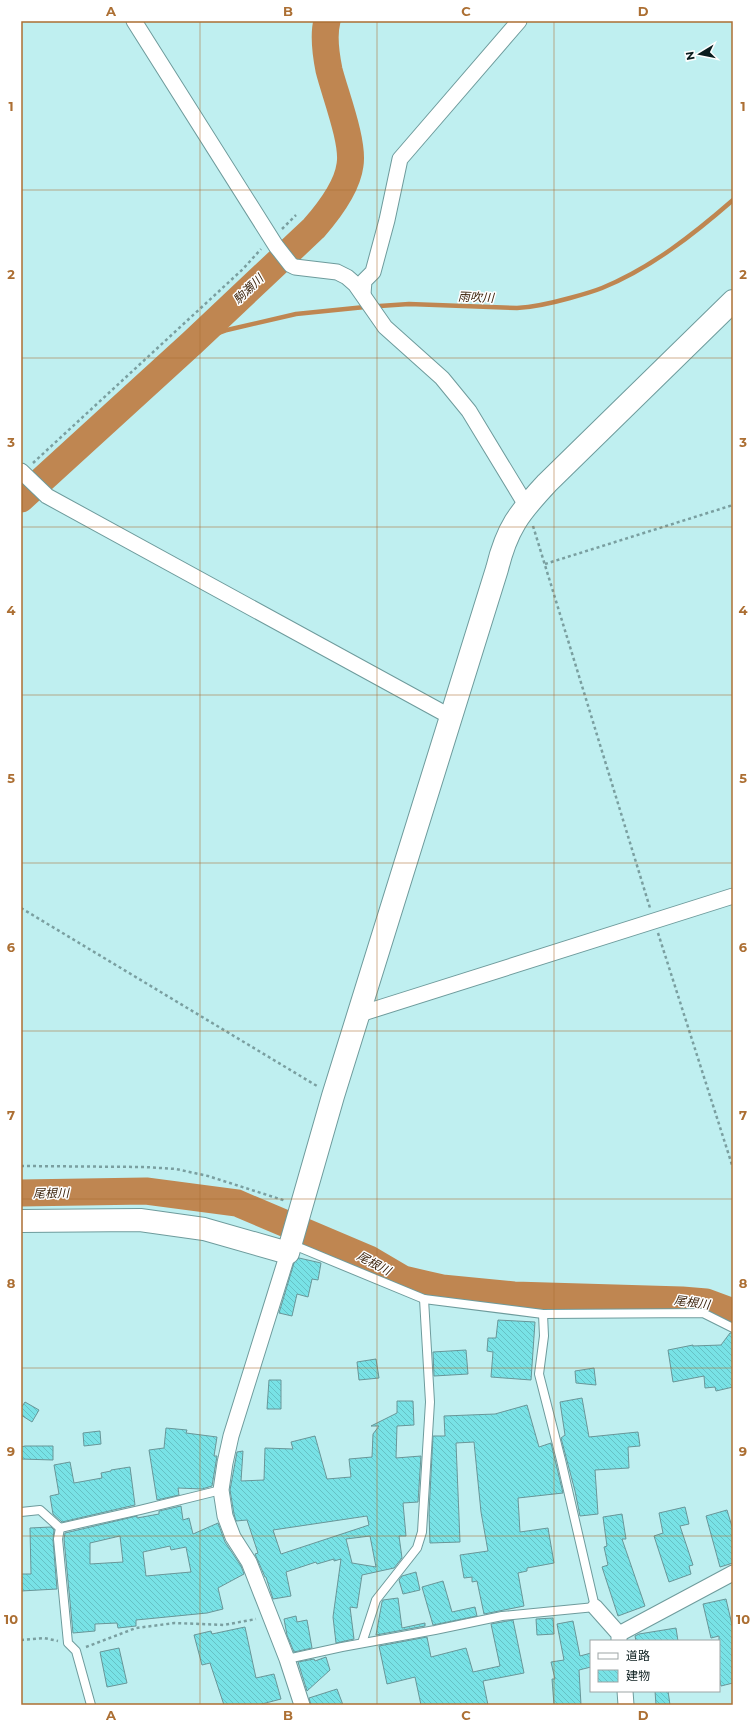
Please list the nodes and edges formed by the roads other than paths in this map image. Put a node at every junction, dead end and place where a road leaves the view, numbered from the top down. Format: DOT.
graph roads {
  1 [pos="134,21"];
  2 [pos="518,21"];
  3 [pos="733,301"];
  4 [pos="368,302"];
  5 [pos="24,474"];
  6 [pos="526,505"];
  7 [pos="451,717"];
  8 [pos="733,896"];
  9 [pos="360,1014"];
  10 [pos="21,1222"];
  11 [pos="289,1245"];
  12 [pos="424,1298"];
  13 [pos="543,1314"];
  14 [pos="733,1328"];
  15 [pos="221,1490"];
  16 [pos="21,1512"];
  17 [pos="60,1528"];
  18 [pos="733,1574"];
  19 [pos="595,1607"];
  20 [pos="619,1638"];
  21 [pos="362,1643"];
  22 [pos="287,1659"];
  23 [pos="625,1692"];
  24 [pos="91,1705"];
  25 [pos="302,1705"];
  26 [pos="626,1705"];
  1 -- 4 [label="street"];
  2 -- 4 [label="street"];
  3 -- 6 [label="street"];
  4 -- 6 [label="street"];
  5 -- 7 [label="street"];
  6 -- 7 [label="street"];
  7 -- 9 [label="street"];
  8 -- 9 [label="street"];
  9 -- 11 [label="street"];
  10 -- 11 [label="street"];
  11 -- 12 [label="lane"];
  11 -- 15 [label="street"];
  12 -- 13 [label="lane"];
  12 -- 21 [label="lane"];
  13 -- 14 [label="lane"];
  13 -- 19 [label="lane"];
  15 -- 17 [label="lane"];
  15 -- 22 [label="street"];
  16 -- 17 [label="lane"];
  17 -- 24 [label="lane"];
  18 -- 20 [label="street"];
  19 -- 20 [label="street"];
  19 -- 21 [label="lane"];
  21 -- 22 [label="lane"];
  22 -- 25 [label="street"];
  23 -- 26 [label="street"];
}
